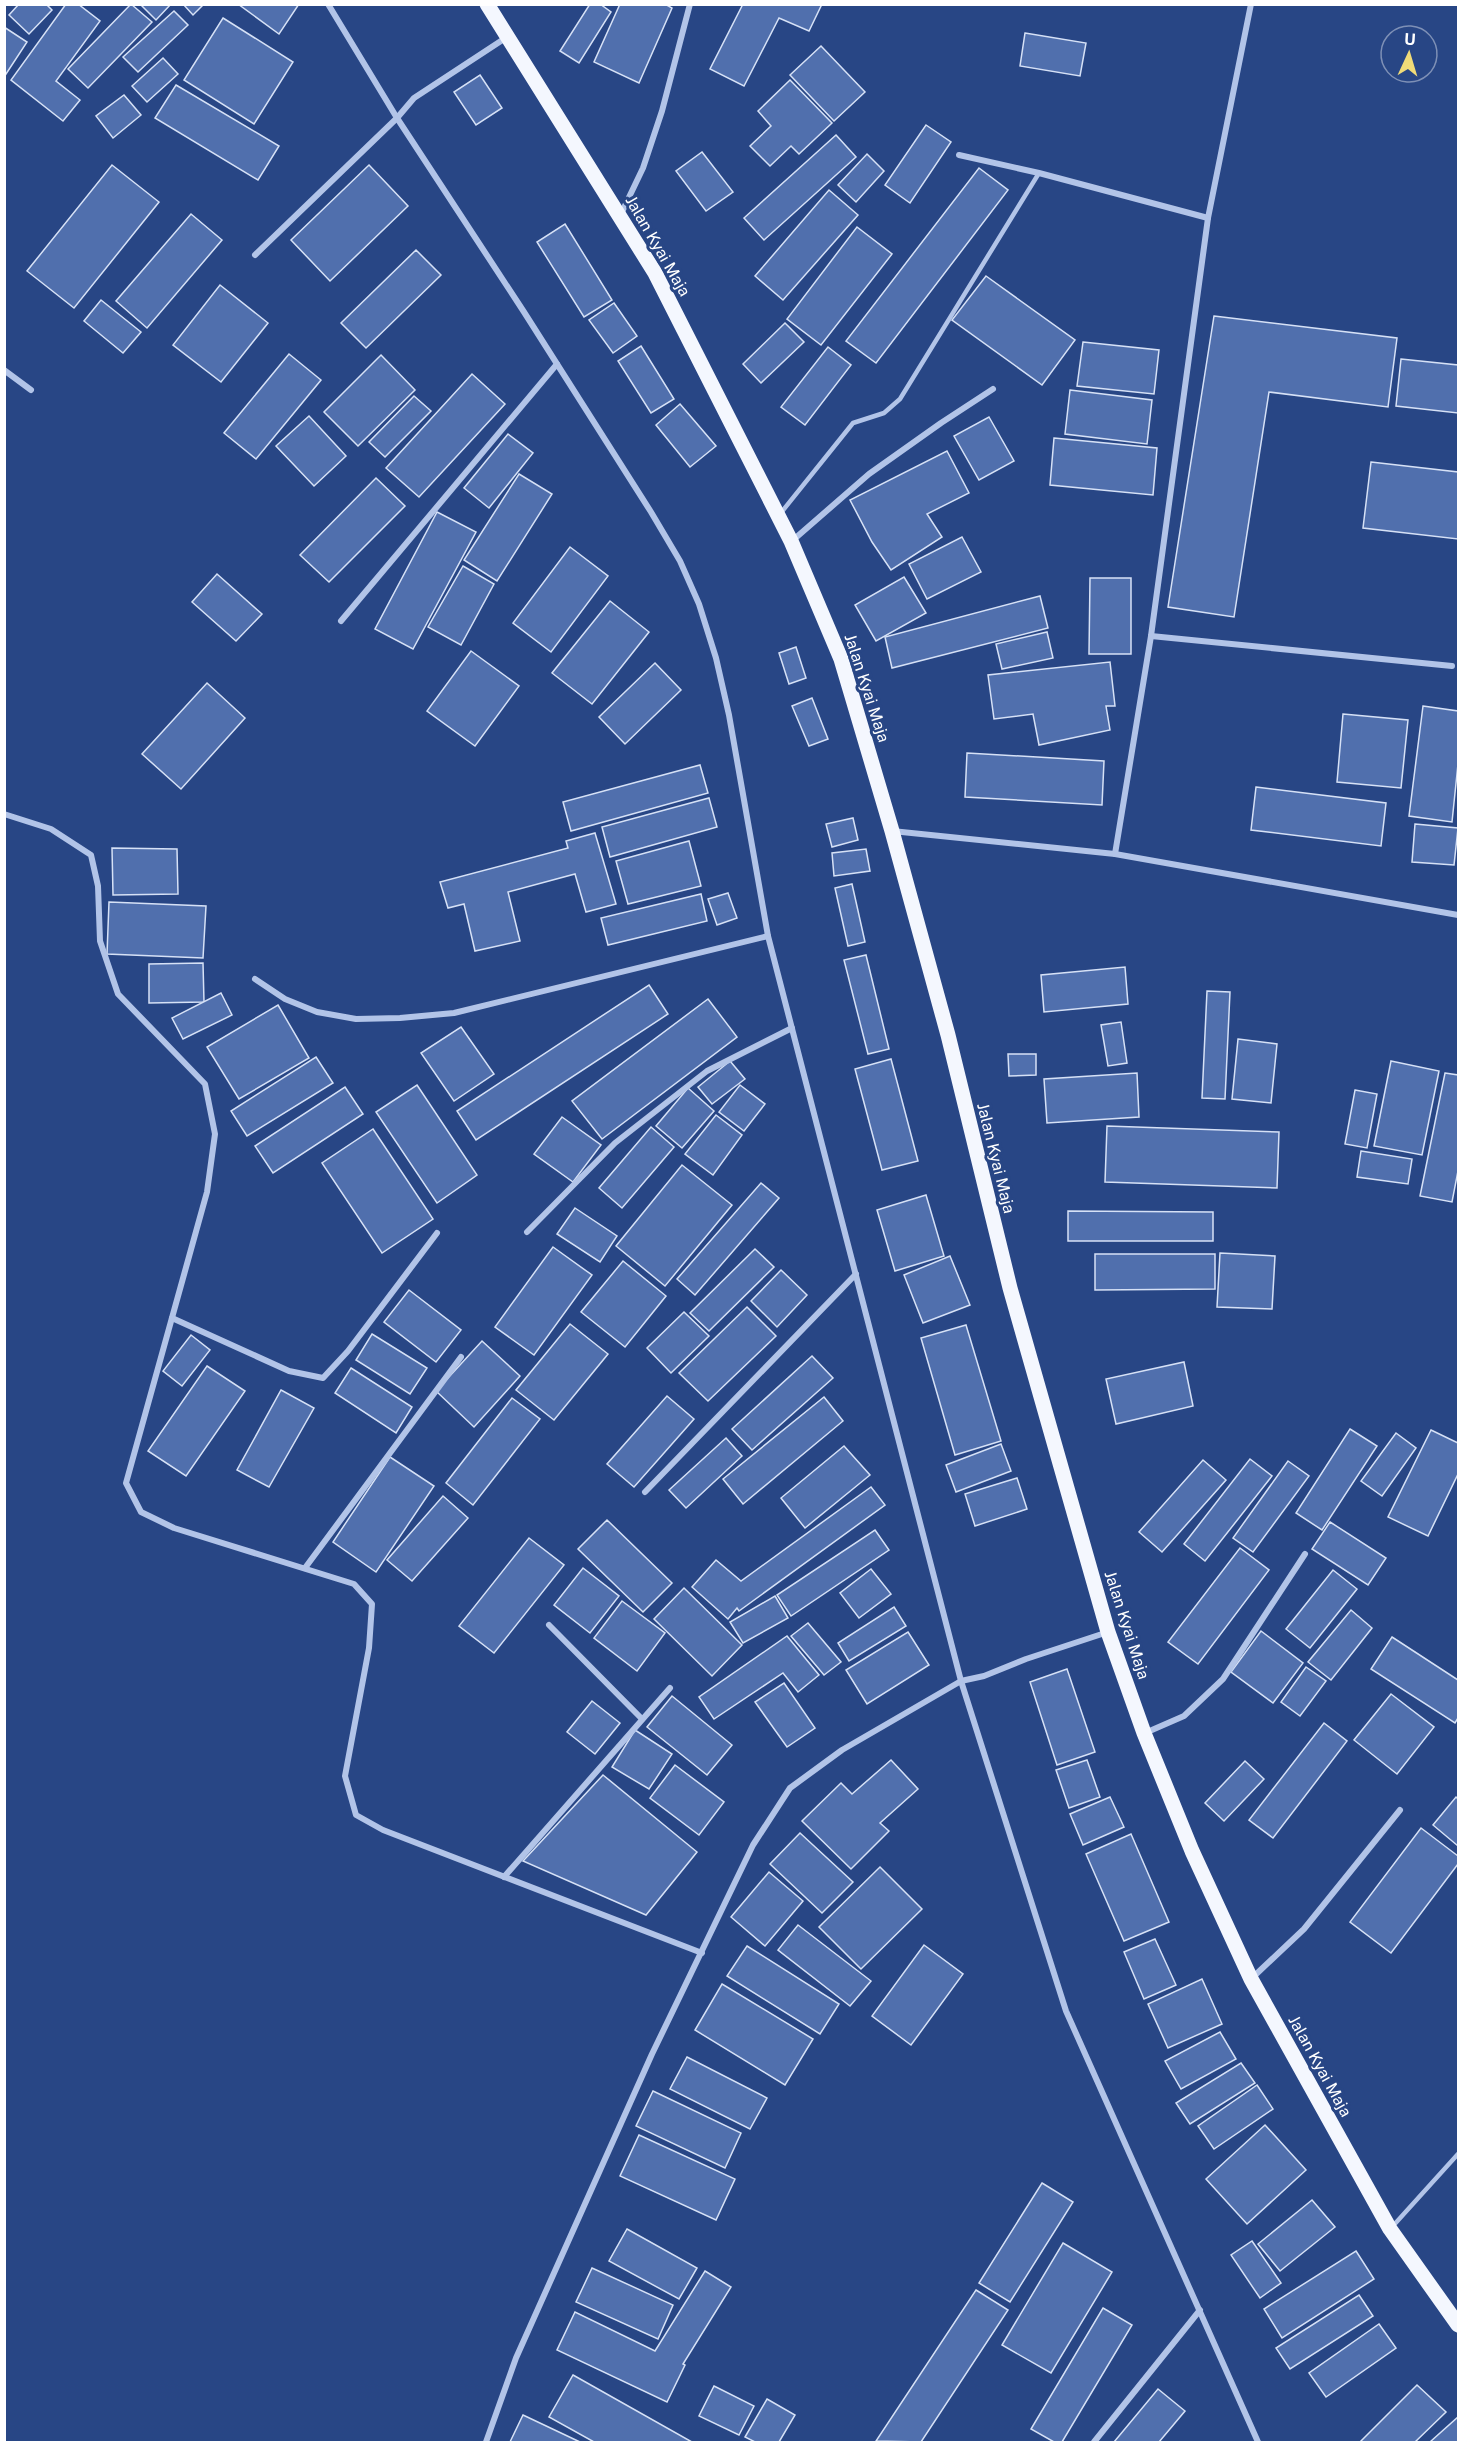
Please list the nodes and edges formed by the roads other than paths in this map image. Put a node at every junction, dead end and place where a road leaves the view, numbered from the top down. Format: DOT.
graph roads {
  1 [pos="328,4"];
  2 [pos="487,4"];
  3 [pos="690,4"];
  4 [pos="1251,4"];
  5 [pos="507,37"];
  6 [pos="397,118"];
  7 [pos="959,155"];
  8 [pos="1039,173"];
  9 [pos="620,217"];
  10 [pos="1208,218"];
  11 [pos="255,255"];
  12 [pos="558,364"];
  13 [pos="4,370"];
  14 [pos="993,389"];
  15 [pos="32,390"];
  16 [pos="778,516"];
  17 [pos="791,541"];
  18 [pos="341,621"];
  19 [pos="1151,636"];
  20 [pos="1452,666"];
  21 [pos="4,814"];
  22 [pos="892,831"];
  23 [pos="1115,854"];
  24 [pos="1458,915"];
  25 [pos="768,936"];
  26 [pos="255,979"];
  27 [pos="792,1028"];
  28 [pos="527,1232"];
  29 [pos="437,1233"];
  30 [pos="856,1274"];
  31 [pos="172,1318"];
  32 [pos="461,1357"];
  33 [pos="645,1492"];
  34 [pos="1305,1554"];
  35 [pos="304,1568"];
  36 [pos="549,1625"];
  37 [pos="1108,1632"];
  38 [pos="961,1681"];
  39 [pos="670,1688"];
  40 [pos="642,1719"];
  41 [pos="1144,1733"];
  42 [pos="1400,1809"];
  43 [pos="504,1876"];
  44 [pos="702,1953"];
  45 [pos="1251,1979"];
  46 [pos="1458,2154"];
  47 [pos="1390,2229"];
  48 [pos="1200,2310"];
  49 [pos="1458,2325"];
  50 [pos="486,2442"];
  51 [pos="1094,2442"];
  52 [pos="1258,2442"];
  1 -- 6 [label="street"];
  2 -- 5 [label="main road, Jalan Kyai Maja"];
  3 -- 9 [label="street"];
  4 -- 10 [label="street"];
  5 -- 6 [label="street"];
  5 -- 9 [label="main road, Jalan Kyai Maja"];
  6 -- 11 [label="street"];
  6 -- 12 [label="street"];
  7 -- 8 [label="street"];
  8 -- 10 [label="street"];
  8 -- 16 [label="lane"];
  9 -- 16 [label="main road, Jalan Kyai Maja"];
  10 -- 19 [label="street"];
  12 -- 18 [label="street"];
  12 -- 25 [label="street"];
  13 -- 15 [label="street"];
  14 -- 17 [label="street"];
  16 -- 17 [label="main road, Jalan Kyai Maja"];
  17 -- 22 [label="main road, Jalan Kyai Maja"];
  19 -- 20 [label="street"];
  19 -- 23 [label="street"];
  21 -- 31 [label="street"];
  22 -- 23 [label="street"];
  22 -- 37 [label="main road, Jalan Kyai Maja"];
  23 -- 24 [label="street"];
  25 -- 26 [label="street"];
  25 -- 27 [label="street"];
  27 -- 28 [label="street"];
  27 -- 30 [label="street"];
  29 -- 31 [label="street"];
  30 -- 33 [label="street"];
  30 -- 38 [label="street"];
  31 -- 35 [label="street"];
  32 -- 35 [label="street"];
  34 -- 41 [label="street"];
  35 -- 43 [label="street"];
  36 -- 40 [label="street"];
  37 -- 38 [label="street"];
  37 -- 41 [label="main road, Jalan Kyai Maja"];
  38 -- 44 [label="street"];
  38 -- 48 [label="street"];
  39 -- 40 [label="street"];
  40 -- 43 [label="street"];
  41 -- 45 [label="main road, Jalan Kyai Maja"];
  42 -- 45 [label="street"];
  43 -- 44 [label="street"];
  44 -- 50 [label="street"];
  45 -- 47 [label="main road, Jalan Kyai Maja"];
  46 -- 47 [label="lane"];
  47 -- 49 [label="main road, Jalan Kyai Maja"];
  48 -- 51 [label="street"];
  48 -- 52 [label="street"];
}
